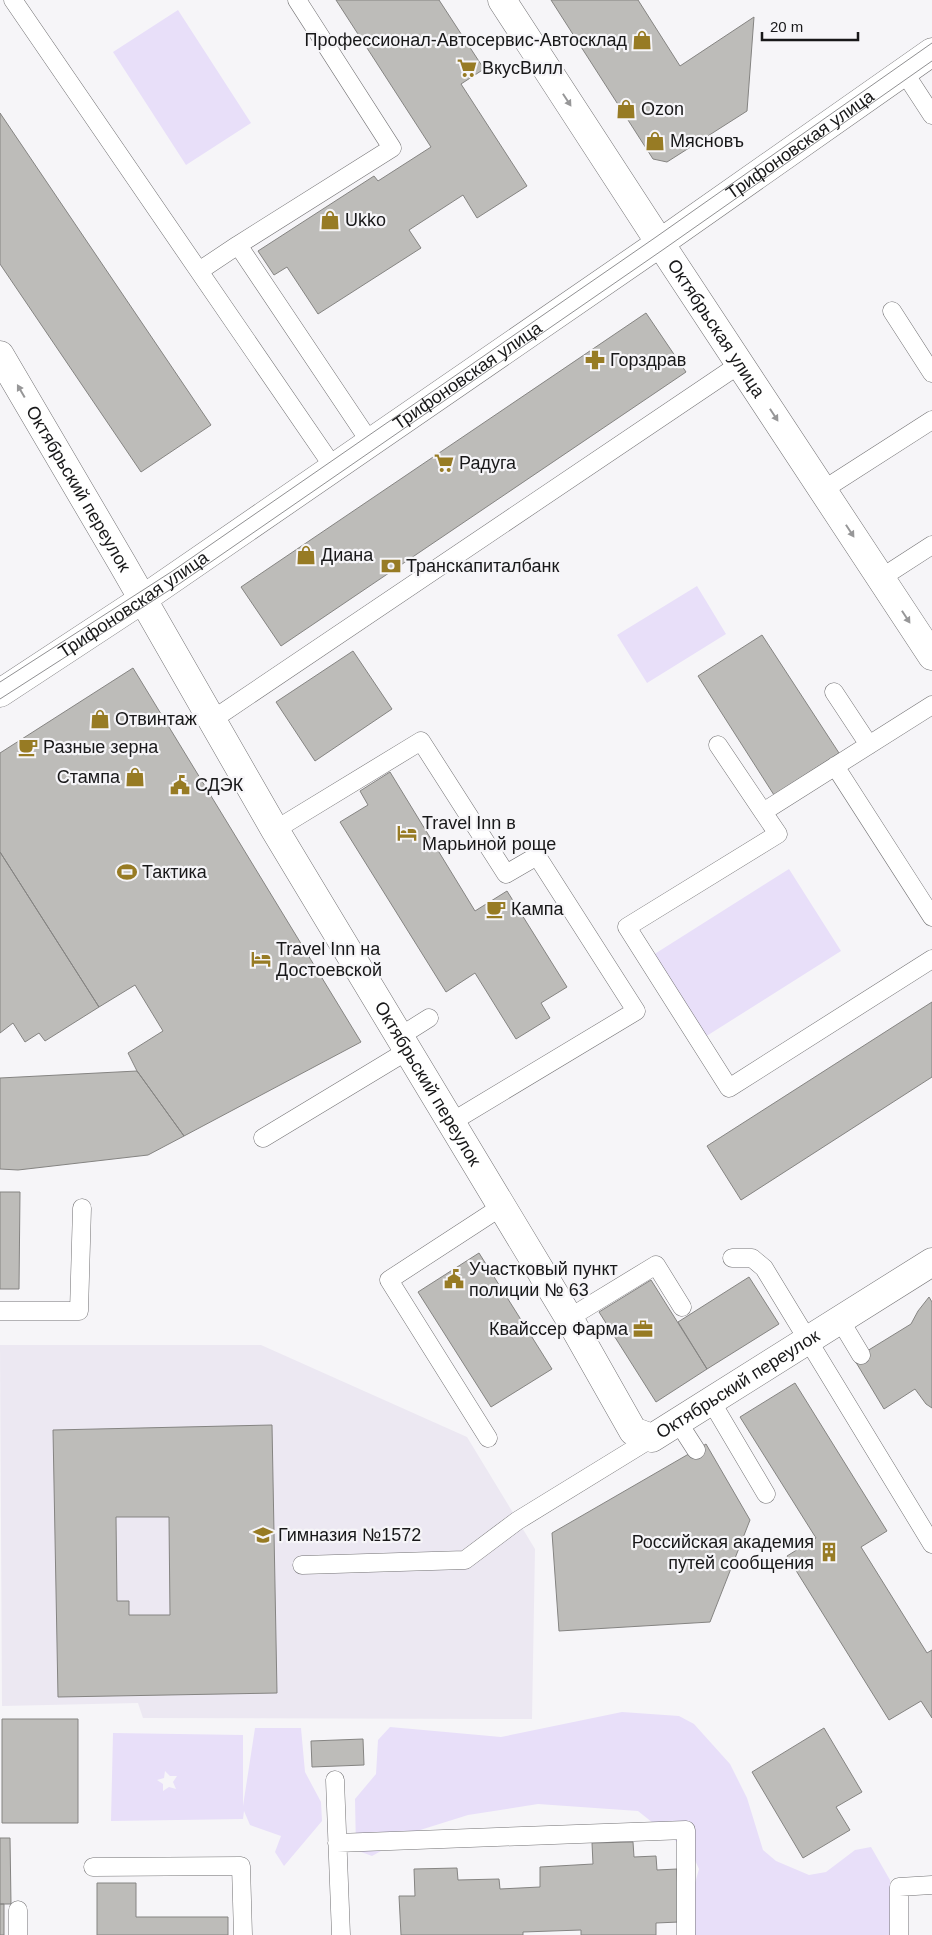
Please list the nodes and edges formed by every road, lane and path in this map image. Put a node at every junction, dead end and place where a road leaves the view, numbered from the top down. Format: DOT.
graph roads {
  1 [pos="13,0"];
  2 [pos="297,0"];
  3 [pos="502,0"];
  4 [pos="932,52"];
  5 [pos="904,72"];
  6 [pos="932,115"];
  7 [pos="660,243"];
  8 [pos="238,245"];
  9 [pos="199,271"];
  10 [pos="892,311"];
  11 [pos="0,355"];
  12 [pos="740,364"];
  13 [pos="932,373"];
  14 [pos="932,420"];
  15 [pos="370,442"];
  16 [pos="334,468"];
  17 [pos="823,490"];
  18 [pos="932,546"];
  19 [pos="880,578"];
  20 [pos="143,600"];
  21 [pos="932,656"];
  22 [pos="834,692"];
  23 [pos="0,693"];
  24 [pos="932,705"];
  25 [pos="212,720"];
  26 [pos="718,745"];
  27 [pos="869,745"];
  28 [pos="835,766"];
  29 [pos="763,812"];
  30 [pos="275,830"];
  31 [pos="932,917"];
  32 [pos="932,959"];
  33 [pos="429,1018"];
  34 [pos="403,1044"];
  35 [pos="450,1123"];
  36 [pos="263,1138"];
  37 [pos="501,1207"];
  38 [pos="82,1208"];
  39 [pos="732,1258"];
  40 [pos="932,1262"];
  41 [pos="682,1307"];
  42 [pos="0,1311"];
  43 [pos="569,1318"];
  44 [pos="840,1320"];
  45 [pos="807,1341"];
  46 [pos="861,1355"];
  47 [pos="711,1401"];
  48 [pos="678,1422"];
  49 [pos="488,1438"];
  50 [pos="652,1438"];
  51 [pos="696,1450"];
  52 [pos="766,1494"];
  53 [pos="932,1544"];
  54 [pos="302,1565"];
  55 [pos="335,1780"];
  56 [pos="337,1843"];
  57 [pos="93,1867"];
  58 [pos="932,1886"];
  59 [pos="18,1910"];
  60 [pos="18,1935"];
  61 [pos="243,1935"];
  62 [pos="341,1935"];
  63 [pos="686,1935"];
  64 [pos="899,1935"];
  1 -- 9 [label="lane"];
  2 -- 8 [label="lane"];
  3 -- 7 [label="street, Октябрьская улица, one-way"];
  4 -- 5 [label="street, Трифоновская улица"];
  5 -- 6 [label="lane"];
  5 -- 7 [label="street, Трифоновская улица"];
  7 -- 12 [label="street, Октябрьская улица"];
  7 -- 15 [label="street, Трифоновская улица"];
  8 -- 9 [label="lane"];
  8 -- 15 [label="lane"];
  9 -- 16 [label="lane"];
  10 -- 13 [label="lane"];
  20 -- 11 [label="street, Октябрьский переулок, one-way"];
  12 -- 17 [label="street, Октябрьская улица, one-way"];
  12 -- 25 [label="lane"];
  14 -- 17 [label="lane"];
  15 -- 16 [label="street, Трифоновская улица"];
  16 -- 20 [label="street, Трифоновская улица"];
  17 -- 19 [label="street, Октябрьская улица, one-way"];
  18 -- 19 [label="lane"];
  19 -- 21 [label="street, Октябрьская улица, one-way"];
  20 -- 23 [label="street, Трифоновская улица"];
  20 -- 25 [label="street, Октябрьский переулок"];
  22 -- 27 [label="lane"];
  24 -- 27 [label="lane"];
  25 -- 30 [label="street, Октябрьский переулок"];
  26 -- 29 [label="lane"];
  27 -- 28 [label="lane"];
  28 -- 29 [label="lane"];
  28 -- 31 [label="lane"];
  29 -- 32 [label="lane"];
  30 -- 34 [label="street, Октябрьский переулок"];
  30 -- 35 [label="lane"];
  33 -- 34 [label="lane"];
  34 -- 35 [label="street, Октябрьский переулок"];
  34 -- 36 [label="lane"];
  35 -- 37 [label="street, Октябрьский переулок"];
  37 -- 43 [label="street, Октябрьский переулок"];
  37 -- 49 [label="lane"];
  38 -- 42 [label="lane"];
  39 -- 45 [label="lane"];
  40 -- 44 [label="street, Октябрьский переулок"];
  41 -- 43 [label="lane"];
  43 -- 50 [label="street, Октябрьский переулок"];
  44 -- 45 [label="street, Октябрьский переулок"];
  44 -- 46 [label="lane"];
  45 -- 47 [label="street, Октябрьский переулок"];
  45 -- 53 [label="lane"];
  47 -- 48 [label="street, Октябрьский переулок"];
  47 -- 52 [label="lane"];
  48 -- 50 [label="street, Октябрьский переулок"];
  48 -- 51 [label="lane"];
  50 -- 54 [label="lane"];
  55 -- 56 [label="lane"];
  56 -- 62 [label="lane"];
  56 -- 63 [label="lane"];
  57 -- 61 [label="lane"];
  58 -- 64 [label="lane"];
  59 -- 60 [label="lane"];
}
